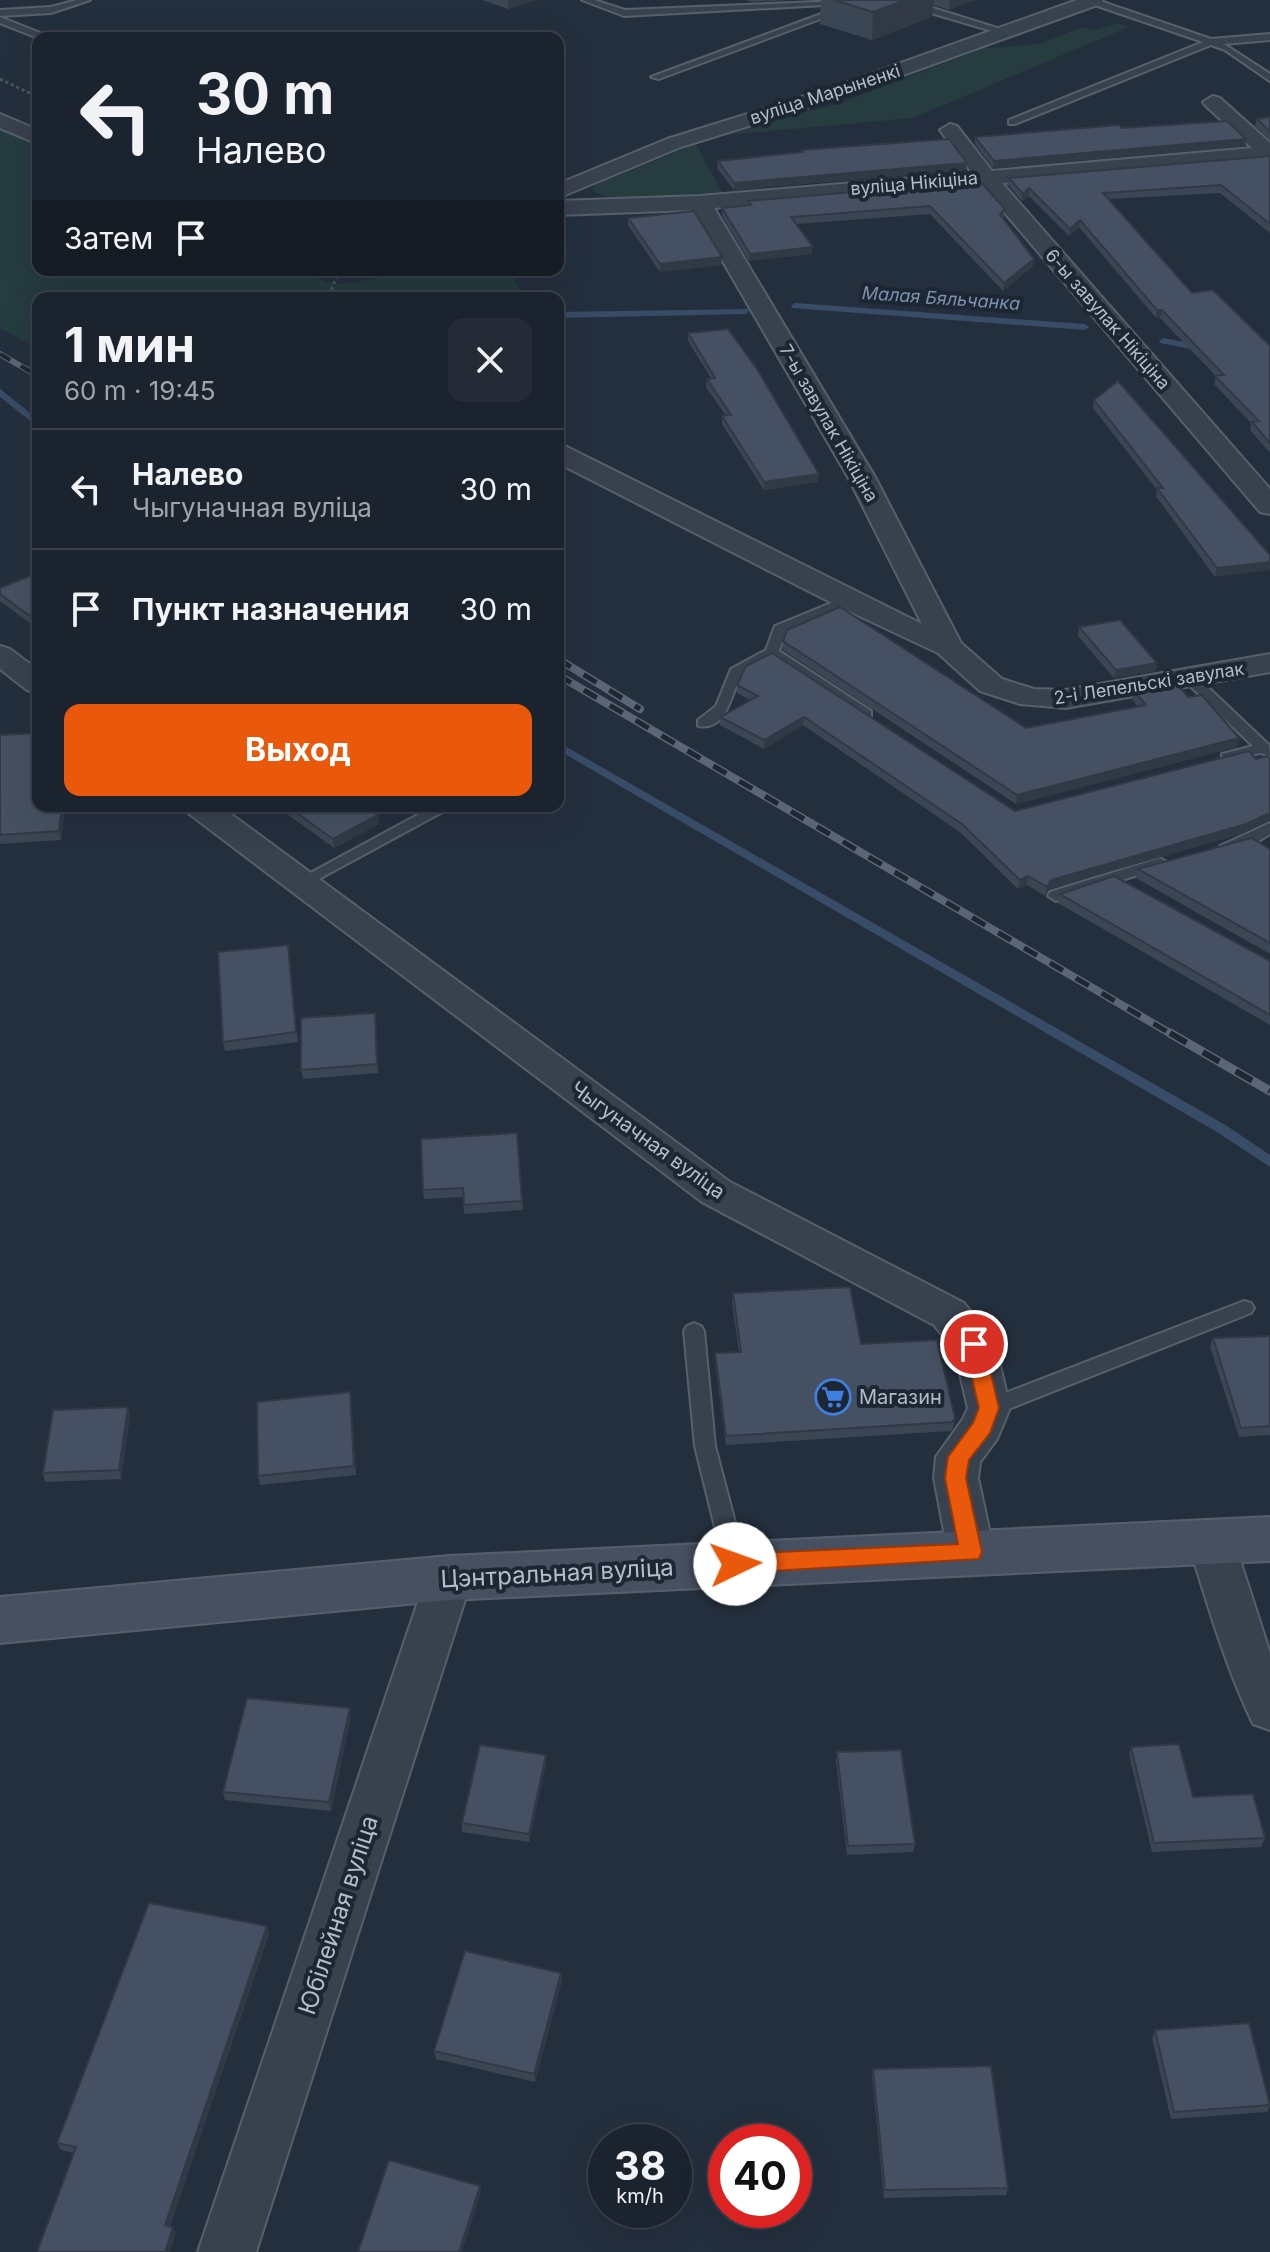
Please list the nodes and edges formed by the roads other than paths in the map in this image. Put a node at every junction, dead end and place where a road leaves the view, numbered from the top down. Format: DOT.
graph roads {
  1 [pos="86,0"];
  2 [pos="586,0"];
  3 [pos="860,0"];
  4 [pos="869,0"];
  5 [pos="880,0"];
  6 [pos="1093,0"];
  7 [pos="0,13"];
  8 [pos="0,20"];
  9 [pos="1006,32"];
  10 [pos="32,33"];
  11 [pos="1270,37"];
  12 [pos="1211,42"];
  13 [pos="656,77"];
  14 [pos="1270,78"];
  15 [pos="1213,102"];
  16 [pos="0,120"];
  17 [pos="1012,122"];
  18 [pos="950,130"];
  19 [pos="32,135"];
  20 [pos="1269,153"];
  21 [pos="985,176"];
  22 [pos="564,189"];
  23 [pos="700,203"];
  24 [pos="564,208"];
  25 [pos="564,456"];
  26 [pos="1270,506"];
  27 [pos="917,579"];
  28 [pos="848,600"];
  29 [pos="948,647"];
  30 [pos="772,652"];
  31 [pos="0,655"];
  32 [pos="1270,663"];
  33 [pos="32,679"];
  34 [pos="1191,679"];
  35 [pos="873,719"];
  36 [pos="703,723"];
  37 [pos="1267,751"];
  38 [pos="1205,763"];
  39 [pos="207,812"];
  40 [pos="434,812"];
  41 [pos="1270,828"];
  42 [pos="1251,839"];
  43 [pos="1205,852"];
  44 [pos="1270,852"];
  45 [pos="1175,860"];
  46 [pos="1114,876"];
  47 [pos="300,883"];
  48 [pos="1140,891"];
  49 [pos="1056,896"];
  50 [pos="1244,1308"];
  51 [pos="694,1331"];
  52 [pos="989,1408"];
  53 [pos="1270,1539"];
  54 [pos="1211,1541"];
  55 [pos="971,1552"];
  56 [pos="735,1564"];
  57 [pos="449,1578"];
  58 [pos="0,1620"];
  59 [pos="1270,1709"];
  60 [pos="227,2252"];
  1 -- 7 [label="lane"];
  2 -- 3 [label="lane"];
  4 -- 13 [label="lane"];
  5 -- 9 [label="lane"];
  6 -- 9 [label="street, вуліца Марыненкі"];
  6 -- 12 [label="lane"];
  8 -- 10 [label="lane"];
  9 -- 22 [label="street, вуліца Марыненкі"];
  11 -- 12 [label="lane"];
  12 -- 14 [label="lane"];
  12 -- 17 [label="lane"];
  15 -- 20 [label="street"];
  16 -- 19 [label="street"];
  18 -- 21 [label="street, 6-ы завулак Нікіціна"];
  20 -- 21 [label="street, вуліца Нікіціна"];
  21 -- 23 [label="street, вуліца Нікіціна"];
  21 -- 26 [label="street, 6-ы завулак Нікіціна"];
  23 -- 24 [label="street, вуліца Нікіціна"];
  23 -- 27 [label="street, 7-ы завулак Нікіціна"];
  25 -- 28 [label="street"];
  27 -- 28 [label="street"];
  27 -- 29 [label="street, 7-ы завулак Нікіціна"];
  28 -- 29 [label="street"];
  28 -- 30 [label="lane"];
  29 -- 34 [label="street, 2-і Лепельскі завулак"];
  30 -- 35 [label="lane"];
  30 -- 36 [label="lane"];
  31 -- 33 [label="street"];
  32 -- 34 [label="street, 2-і Лепельскі завулак"];
  34 -- 37 [label="lane"];
  37 -- 38 [label="lane"];
  39 -- 47 [label="street, Чыгуначная вуліца"];
  40 -- 47 [label="lane"];
  41 -- 42 [label="lane"];
  42 -- 43 [label="lane"];
  42 -- 44 [label="lane"];
  45 -- 46 [label="lane"];
  46 -- 48 [label="lane"];
  46 -- 49 [label="lane"];
  47 -- 52 [label="street, Чыгуначная вуліца"];
  50 -- 52 [label="lane"];
  51 -- 56 [label="lane"];
  52 -- 55 [label="street"];
  53 -- 54 [label="street, Цэнтральная вуліца"];
  54 -- 55 [label="street, Цэнтральная вуліца"];
  54 -- 59 [label="street"];
  55 -- 56 [label="street, Цэнтральная вуліца"];
  56 -- 57 [label="street, Цэнтральная вуліца"];
  57 -- 58 [label="street, Цэнтральная вуліца"];
  57 -- 60 [label="street, Юбілейная вуліца"];
}
